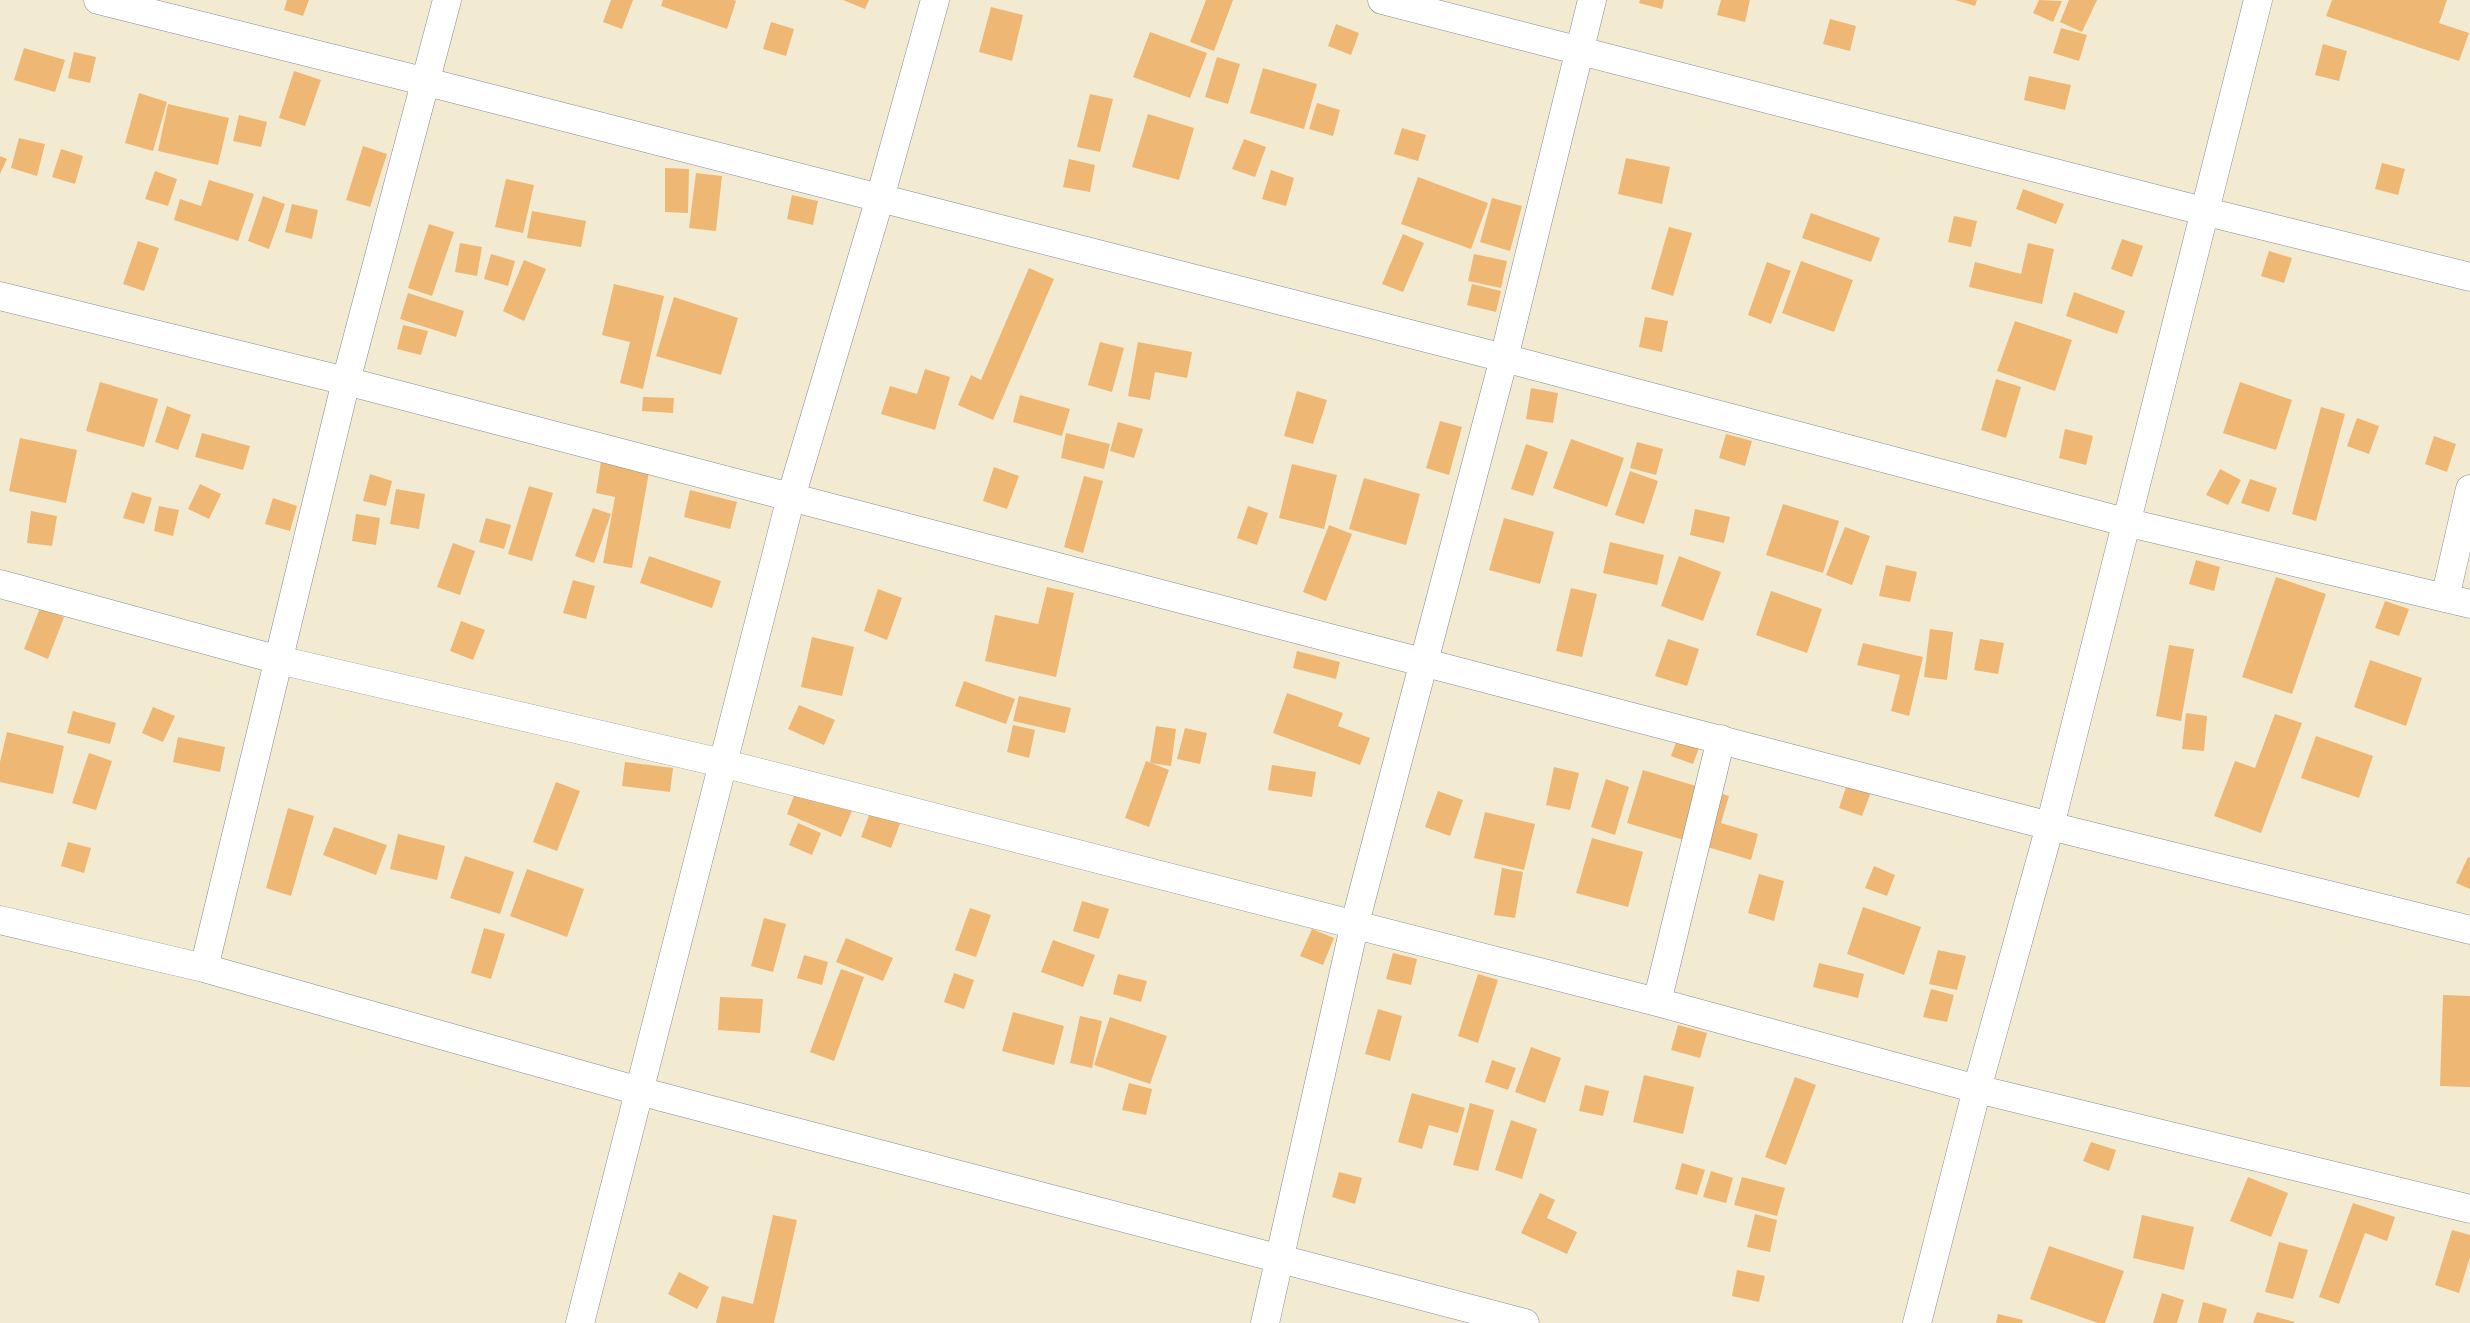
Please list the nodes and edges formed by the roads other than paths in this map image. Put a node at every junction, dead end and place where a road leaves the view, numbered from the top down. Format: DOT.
graph roads {
  1 [pos="447,0"];
  2 [pos="936,0"];
  3 [pos="1382,0"];
  4 [pos="1592,0"];
  5 [pos="2258,0"];
  6 [pos="104,1"];
  7 [pos="1579,51"];
  8 [pos="426,82"];
  9 [pos="880,198"];
  10 [pos="2203,211"];
  11 [pos="2470,277"];
  12 [pos="0,296"];
  13 [pos="1504,358"];
  14 [pos="346,382"];
  15 [pos="2470,489"];
  16 [pos="791,497"];
  17 [pos="2126,522"];
  18 [pos="0,584"];
  19 [pos="2457,600"];
  20 [pos="279,660"];
  21 [pos="1423,662"];
  22 [pos="1721,740"];
  23 [pos="722,763"];
  24 [pos="2050,826"];
  25 [pos="0,920"];
  26 [pos="1355,923"];
  27 [pos="2470,930"];
  28 [pos="204,968"];
  29 [pos="1657,1002"];
  30 [pos="1977,1089"];
  31 [pos="639,1091"];
  32 [pos="2470,1209"];
  33 [pos="1281,1260"];
  34 [pos="580,1323"];
  35 [pos="1265,1323"];
  36 [pos="1525,1323"];
  37 [pos="1917,1323"];
  1 -- 8 [label="street"];
  2 -- 9 [label="street"];
  3 -- 7 [label="street"];
  4 -- 7 [label="street"];
  5 -- 10 [label="street"];
  6 -- 8 [label="street"];
  7 -- 10 [label="street"];
  7 -- 13 [label="street"];
  8 -- 9 [label="street"];
  8 -- 14 [label="street"];
  9 -- 13 [label="street"];
  9 -- 16 [label="street"];
  10 -- 11 [label="street"];
  10 -- 17 [label="street"];
  12 -- 14 [label="street"];
  13 -- 17 [label="street"];
  13 -- 21 [label="street"];
  14 -- 16 [label="street"];
  14 -- 20 [label="street"];
  15 -- 19 [label="street"];
  16 -- 21 [label="street"];
  16 -- 23 [label="street"];
  17 -- 19 [label="street"];
  17 -- 24 [label="street"];
  18 -- 20 [label="street"];
  20 -- 23 [label="street"];
  20 -- 28 [label="street"];
  21 -- 22 [label="street"];
  21 -- 26 [label="street"];
  22 -- 24 [label="street"];
  22 -- 29 [label="street"];
  23 -- 26 [label="street"];
  23 -- 31 [label="street"];
  24 -- 27 [label="street"];
  24 -- 30 [label="street"];
  25 -- 28 [label="street"];
  26 -- 29 [label="street"];
  26 -- 33 [label="street"];
  28 -- 31 [label="street"];
  29 -- 30 [label="street"];
  30 -- 32 [label="street"];
  30 -- 37 [label="street"];
  31 -- 33 [label="street"];
  31 -- 34 [label="street"];
  33 -- 35 [label="street"];
  33 -- 36 [label="street"];
}
